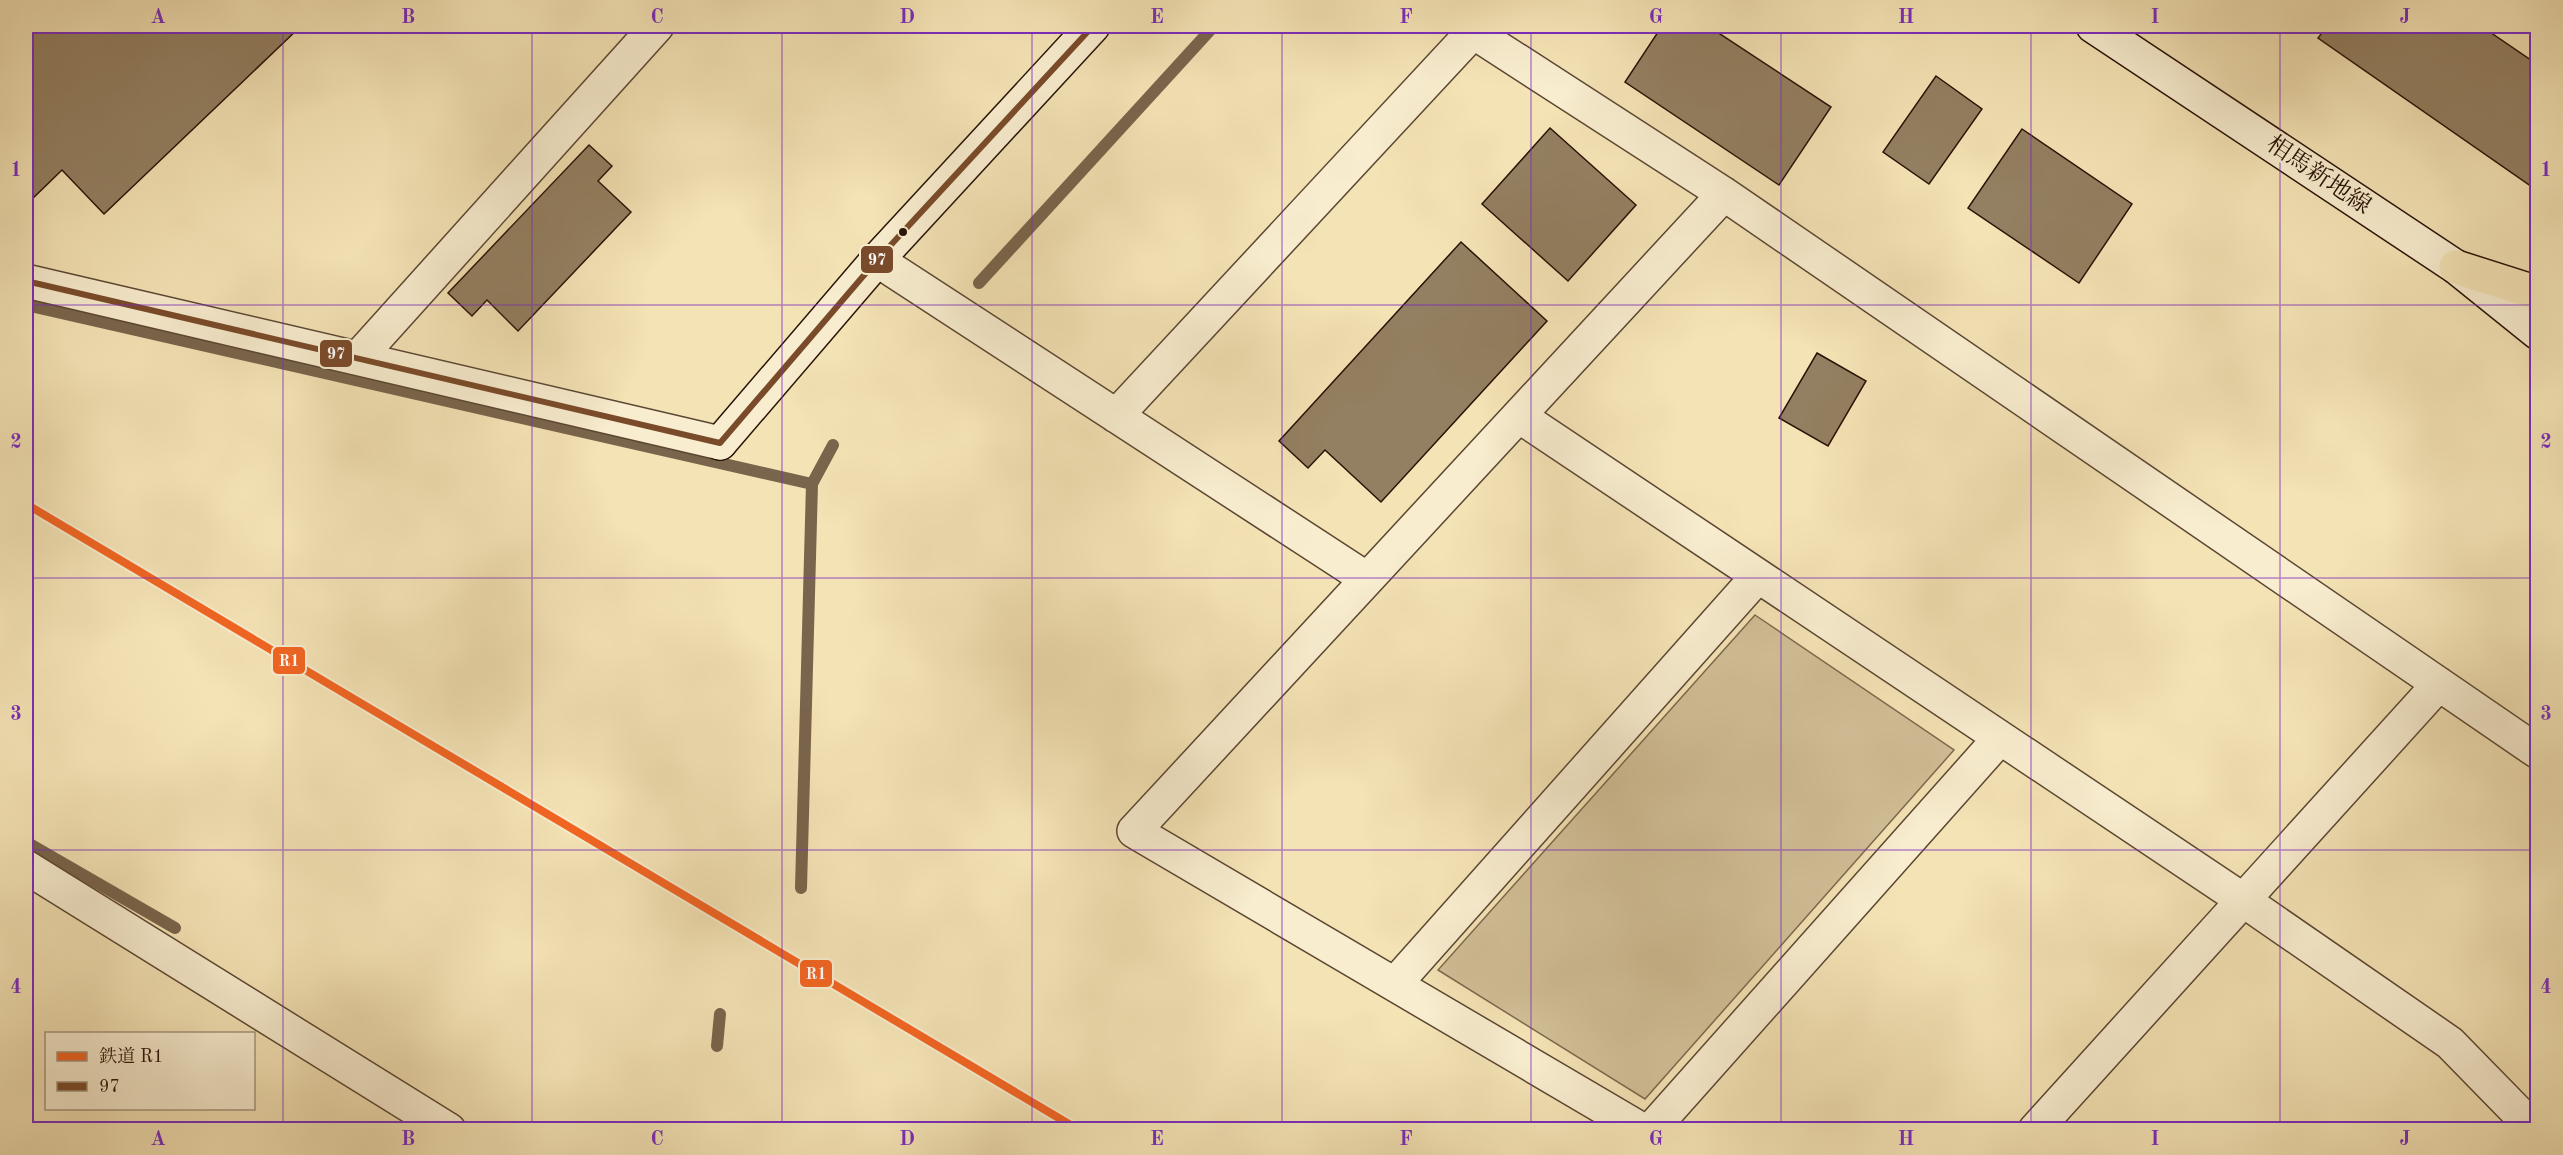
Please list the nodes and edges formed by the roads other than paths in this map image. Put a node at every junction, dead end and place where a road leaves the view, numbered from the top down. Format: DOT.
graph roads {
  1 [pos="657,26"];
  2 [pos="1092,26"];
  3 [pos="2093,26"];
  4 [pos="1468,29"];
  5 [pos="1724,194"];
  6 [pos="877,260"];
  7 [pos="2456,267"];
  8 [pos="26,281"];
  9 [pos="2538,293"];
  10 [pos="2538,333"];
  11 [pos="358,358"];
  12 [pos="1116,416"];
  13 [pos="1519,416"];
  14 [pos="1758,576"];
  15 [pos="1367,579"];
  16 [pos="2439,684"];
  17 [pos="2000,738"];
  18 [pos="2538,752"];
  19 [pos="26,867"];
  20 [pos="2243,900"];
  21 [pos="1395,984"];
  22 [pos="2042,1127"];
  23 [pos="448,1130"];
  24 [pos="1642,1130"];
  25 [pos="1651,1130"];
  26 [pos="2535,1130"];
  1 -- 11 [label="street"];
  2 -- 6 [label="street"];
  3 -- 7 [label="street, 相馬新地線"];
  4 -- 5 [label="street"];
  4 -- 12 [label="street"];
  5 -- 13 [label="street"];
  5 -- 16 [label="street"];
  6 -- 11 [label="street"];
  6 -- 12 [label="street"];
  7 -- 9 [label="main road"];
  7 -- 10 [label="street, 相馬新地線"];
  8 -- 11 [label="street"];
  12 -- 15 [label="street"];
  13 -- 14 [label="street"];
  13 -- 15 [label="street"];
  14 -- 17 [label="street"];
  14 -- 21 [label="street"];
  15 -- 21 [label="street"];
  16 -- 18 [label="street"];
  16 -- 20 [label="street"];
  17 -- 20 [label="street"];
  17 -- 25 [label="street"];
  19 -- 23 [label="street"];
  20 -- 22 [label="street"];
  20 -- 26 [label="street"];
  21 -- 24 [label="street"];
}
